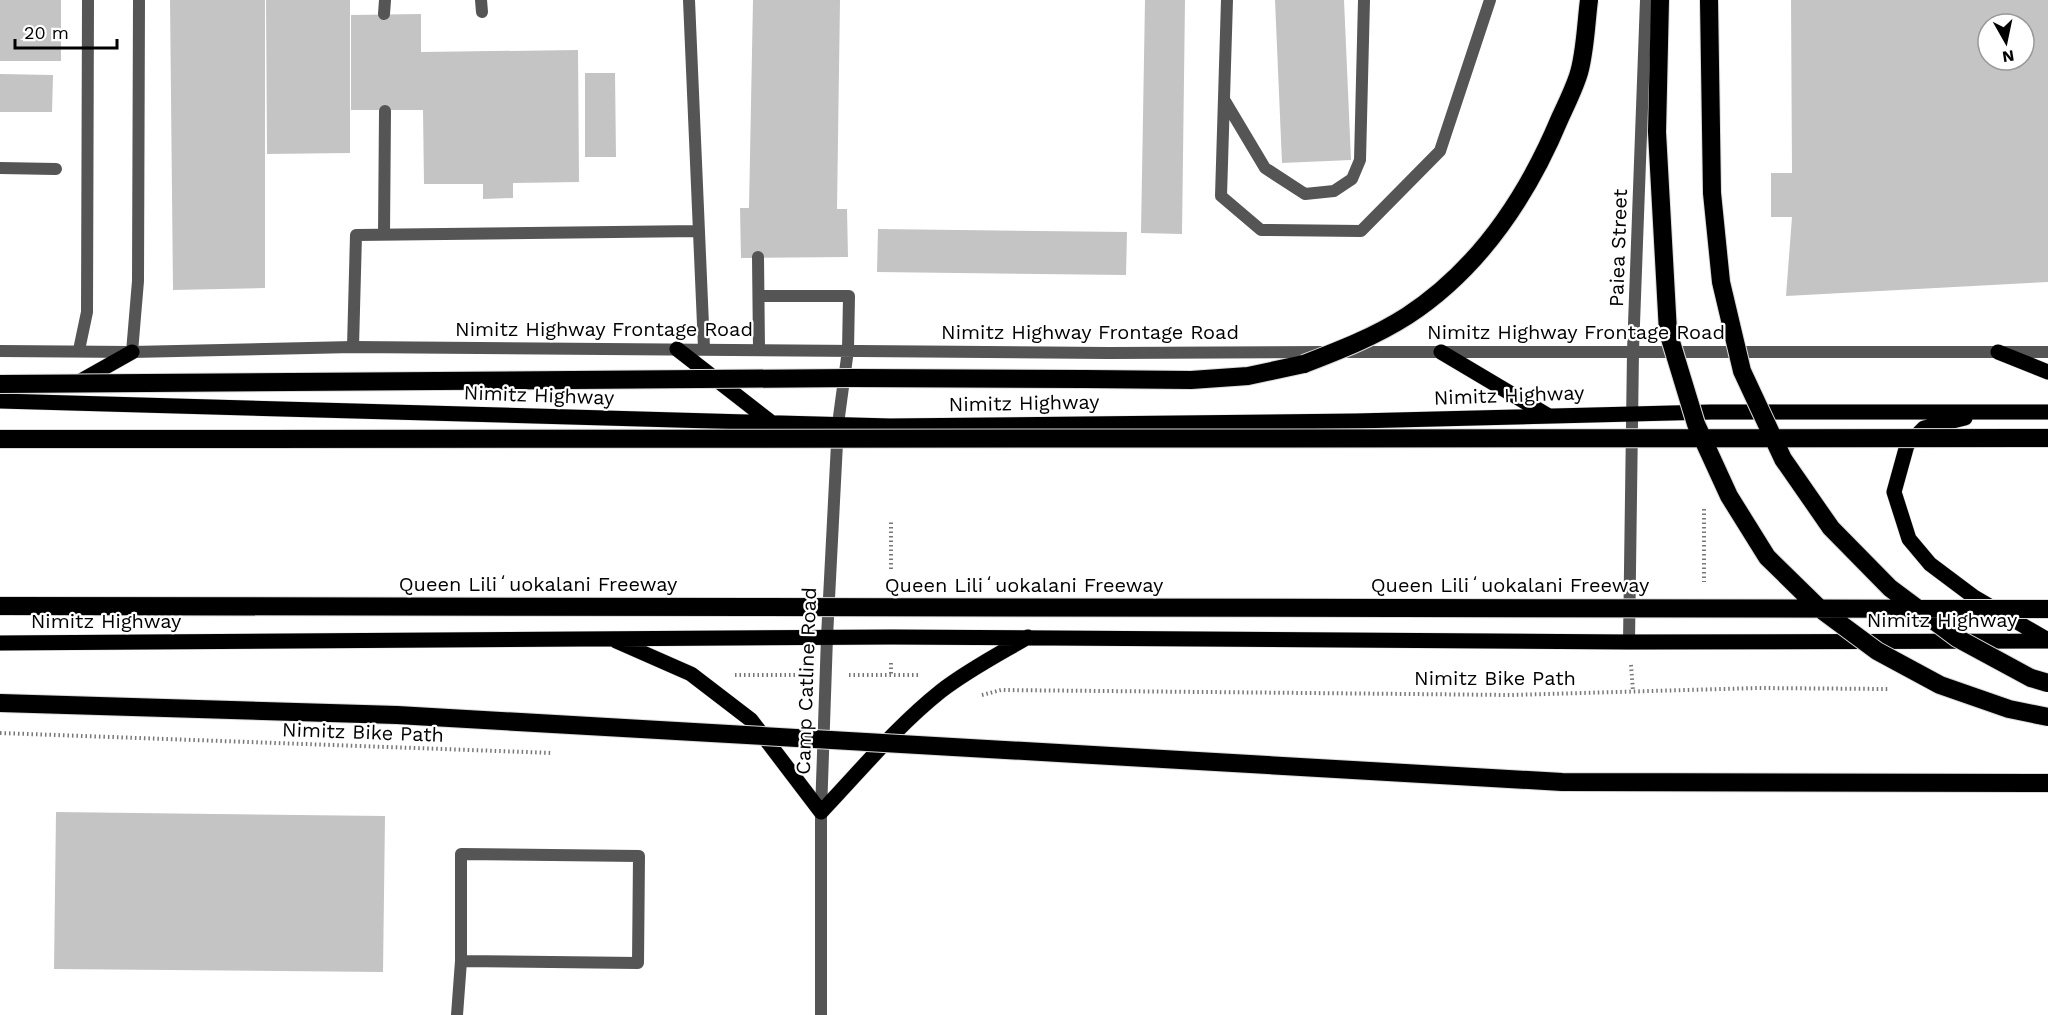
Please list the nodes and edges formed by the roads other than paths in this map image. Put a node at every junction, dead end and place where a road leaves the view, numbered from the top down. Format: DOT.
graph roads {
  1 [pos="88,0"];
  2 [pos="139,0"];
  3 [pos="385,0"];
  4 [pos="689,0"];
  5 [pos="1227,0"];
  6 [pos="1364,0"];
  7 [pos="1490,0"];
  8 [pos="1589,0"];
  9 [pos="1646,0"];
  10 [pos="1660,0"];
  11 [pos="1709,0"];
  12 [pos="384,14"];
  13 [pos="1224,99"];
  14 [pos="385,111"];
  15 [pos="0,168"];
  16 [pos="56,169"];
  17 [pos="699,231"];
  18 [pos="384,234"];
  19 [pos="758,257"];
  20 [pos="760,296"];
  21 [pos="353,347"];
  22 [pos="704,348"];
  23 [pos="677,349"];
  24 [pos="759,349"];
  25 [pos="79,350"];
  26 [pos="848,350"];
  27 [pos="0,351"];
  28 [pos="1633,351"];
  29 [pos="132,352"];
  30 [pos="1441,352"];
  31 [pos="1998,352"];
  32 [pos="2048,352"];
  33 [pos="2048,372"];
  34 [pos="0,384"];
  35 [pos="0,401"];
  36 [pos="45,402"];
  37 [pos="1633,412"];
  38 [pos="1989,412"];
  39 [pos="2048,412"];
  40 [pos="1547,415"];
  41 [pos="772,423"];
  42 [pos="838,424"];
  43 [pos="2048,438"];
  44 [pos="0,439"];
  45 [pos="0,606"];
  46 [pos="2048,609"];
  47 [pos="827,637"];
  48 [pos="611,638"];
  49 [pos="1028,638"];
  50 [pos="2048,640"];
  51 [pos="1629,642"];
  52 [pos="0,643"];
  53 [pos="2048,683"];
  54 [pos="0,703"];
  55 [pos="2048,717"];
  56 [pos="2048,783"];
  57 [pos="821,812"];
  58 [pos="461,962"];
  59 [pos="457,1015"];
  60 [pos="821,1015"];
  1 -- 25 [label="street"];
  2 -- 29 [label="street"];
  3 -- 12 [label="street"];
  4 -- 17 [label="street"];
  5 -- 13 [label="street"];
  6 -- 13 [label="street"];
  7 -- 13 [label="street"];
  8 -- 34 [label="highway, bridge"];
  9 -- 28 [label="street, Paiea Street"];
  10 -- 55 [label="highway, bridge"];
  11 -- 53 [label="highway, bridge"];
  14 -- 18 [label="street"];
  15 -- 16 [label="street"];
  17 -- 18 [label="street"];
  17 -- 22 [label="street"];
  18 -- 21 [label="street"];
  19 -- 20 [label="street"];
  20 -- 24 [label="street"];
  20 -- 26 [label="street, Camp Catline Road"];
  21 -- 23 [label="street, Nimitz Highway Frontage Road"];
  21 -- 29 [label="street, Nimitz Highway Frontage Road"];
  22 -- 23 [label="street, Nimitz Highway Frontage Road"];
  22 -- 24 [label="street, Nimitz Highway Frontage Road"];
  23 -- 41 [label="main road"];
  24 -- 26 [label="street, Nimitz Highway Frontage Road"];
  25 -- 27 [label="street, Nimitz Highway Frontage Road"];
  25 -- 29 [label="street, Nimitz Highway Frontage Road"];
  26 -- 30 [label="street, Nimitz Highway Frontage Road"];
  26 -- 42 [label="street, Camp Catline Road"];
  28 -- 30 [label="street, Nimitz Highway Frontage Road"];
  28 -- 31 [label="street, Nimitz Highway Frontage Road"];
  28 -- 37 [label="street, Paiea Street"];
  29 -- 36 [label="main road"];
  30 -- 40 [label="main road"];
  31 -- 32 [label="street, Nimitz Highway Frontage Road"];
  31 -- 33 [label="main road"];
  35 -- 36 [label="main road, Nimitz Highway"];
  36 -- 41 [label="main road, Nimitz Highway"];
  37 -- 38 [label="main road, Nimitz Highway"];
  37 -- 40 [label="main road, Nimitz Highway"];
  37 -- 51 [label="street, Paiea Street"];
  38 -- 39 [label="main road, Nimitz Highway"];
  38 -- 50 [label="main road"];
  40 -- 42 [label="main road, Nimitz Highway"];
  41 -- 42 [label="main road, Nimitz Highway"];
  42 -- 47 [label="street, Camp Catline Road"];
  43 -- 44 [label="highway, bridge"];
  45 -- 46 [label="highway, Queen Liliʻuokalani Freeway, bridge"];
  47 -- 48 [label="main road, Nimitz Highway"];
  47 -- 49 [label="main road, Nimitz Highway"];
  47 -- 57 [label="street, Camp Catline Road"];
  48 -- 52 [label="main road, Nimitz Highway"];
  48 -- 57 [label="main road"];
  49 -- 51 [label="main road, Nimitz Highway"];
  49 -- 57 [label="main road"];
  50 -- 51 [label="main road, Nimitz Highway"];
  54 -- 56 [label="highway, bridge"];
  57 -- 60 [label="street, Camp Catline Road"];
  58 -- 58 [label="street"];
  58 -- 59 [label="street"];
}
